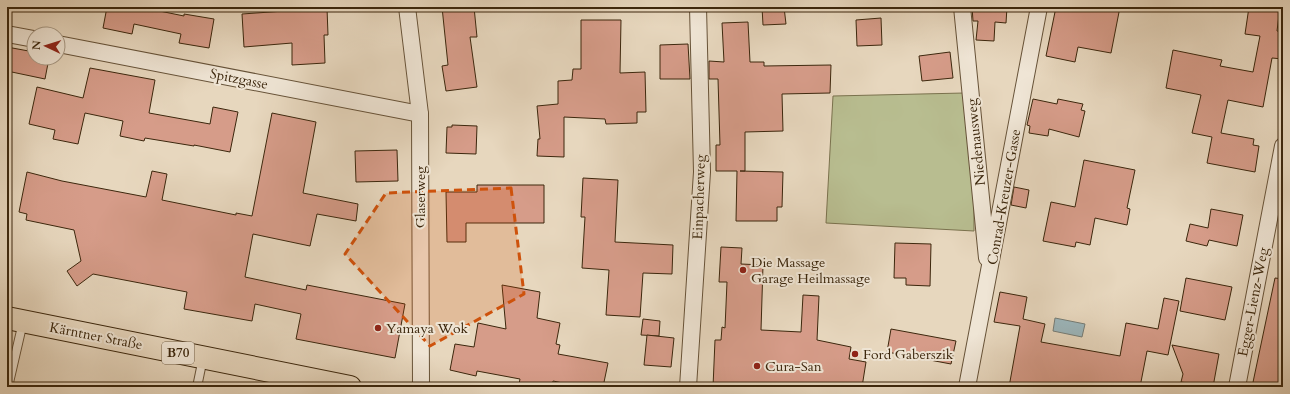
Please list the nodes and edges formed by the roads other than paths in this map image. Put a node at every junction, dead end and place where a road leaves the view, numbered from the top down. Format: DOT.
graph roads {
  1 [pos="407,7"];
  2 [pos="698,7"];
  3 [pos="962,7"];
  4 [pos="1039,7"];
  5 [pos="7,34"];
  6 [pos="26,38"];
  7 [pos="66,46"];
  8 [pos="420,114"];
  9 [pos="1283,146"];
  10 [pos="989,277"];
  11 [pos="15,320"];
  12 [pos="203,358"];
  13 [pos="8,387"];
  14 [pos="197,387"];
  15 [pos="350,387"];
  16 [pos="421,387"];
  17 [pos="688,387"];
  18 [pos="967,387"];
  19 [pos="1237,387"];
  1 -- 8 [label="street, Glaserweg"];
  2 -- 17 [label="street, Einpacherweg"];
  3 -- 10 [label="street, Niedenausweg"];
  4 -- 10 [label="street, Conrad-Kreuzer-Gasse"];
  5 -- 6 [label="street"];
  7 -- 8 [label="street, Spitzgasse"];
  8 -- 16 [label="street, Glaserweg"];
  9 -- 19 [label="street, Egger-Lienz-Weg"];
  10 -- 18 [label="street, Conrad-Kreuzer-Gasse"];
  11 -- 12 [label="main road, Kärntner Straße / B70"];
  11 -- 13 [label="lane"];
  12 -- 14 [label="lane"];
  12 -- 15 [label="main road, Kärntner Straße / B70"];
}
